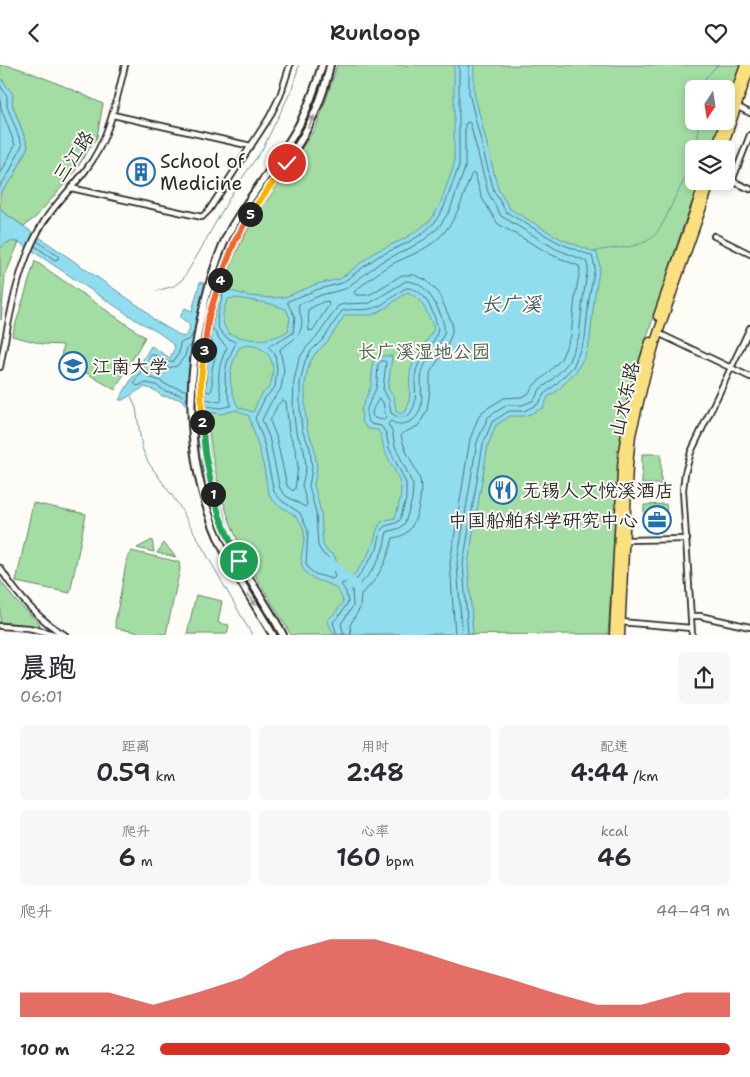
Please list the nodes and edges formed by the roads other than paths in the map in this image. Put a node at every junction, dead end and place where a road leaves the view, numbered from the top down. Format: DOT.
graph roads {
  1 [pos="125,65"];
  2 [pos="290,65"];
  3 [pos="322,65"];
  4 [pos="330,65"];
  5 [pos="745,65"];
  6 [pos="750,67"];
  7 [pos="735,94"];
  8 [pos="736,106"];
  9 [pos="750,113"];
  10 [pos="113,115"];
  11 [pos="750,135"];
  12 [pos="725,140"];
  13 [pos="251,146"];
  14 [pos="71,188"];
  15 [pos="750,189"];
  16 [pos="702,190"];
  17 [pos="708,190"];
  18 [pos="714,236"];
  19 [pos="750,253"];
  20 [pos="750,328"];
  21 [pos="658,333"];
  22 [pos="0,367"];
  23 [pos="732,368"];
  24 [pos="750,377"];
  25 [pos="687,539"];
  26 [pos="625,540"];
  27 [pos="0,568"];
  28 [pos="691,616"];
  29 [pos="620,622"];
  30 [pos="0,626"];
  31 [pos="750,627"];
  32 [pos="691,628"];
  33 [pos="58,635"];
  34 [pos="66,635"];
  35 [pos="273,635"];
  36 [pos="283,635"];
  37 [pos="614,635"];
  38 [pos="620,635"];
  39 [pos="692,635"];
  1 -- 10 [label="street, 三江路"];
  2 -- 13 [label="street"];
  3 -- 35 [label="main road, one-way"];
  36 -- 4 [label="main road, one-way"];
  5 -- 7 [label="highway"];
  6 -- 8 [label="highway"];
  8 -- 9 [label="street"];
  8 -- 12 [label="highway"];
  10 -- 13 [label="street"];
  10 -- 14 [label="street, 三江路"];
  11 -- 15 [label="street"];
  13 -- 14 [label="street"];
  14 -- 22 [label="street, 三江路"];
  16 -- 37 [label="highway, 山水东路"];
  17 -- 21 [label="highway, 山水东路"];
  18 -- 19 [label="street"];
  20 -- 23 [label="street"];
  21 -- 23 [label="street"];
  21 -- 26 [label="highway, 山水东路"];
  23 -- 24 [label="street"];
  23 -- 25 [label="street"];
  25 -- 26 [label="street"];
  25 -- 28 [label="street"];
  26 -- 29 [label="highway, 山水东路"];
  27 -- 34 [label="street"];
  28 -- 31 [label="street"];
  28 -- 32 [label="street"];
  29 -- 32 [label="street"];
  29 -- 38 [label="highway, 山水东路"];
  30 -- 33 [label="street"];
  32 -- 39 [label="street"];
}
